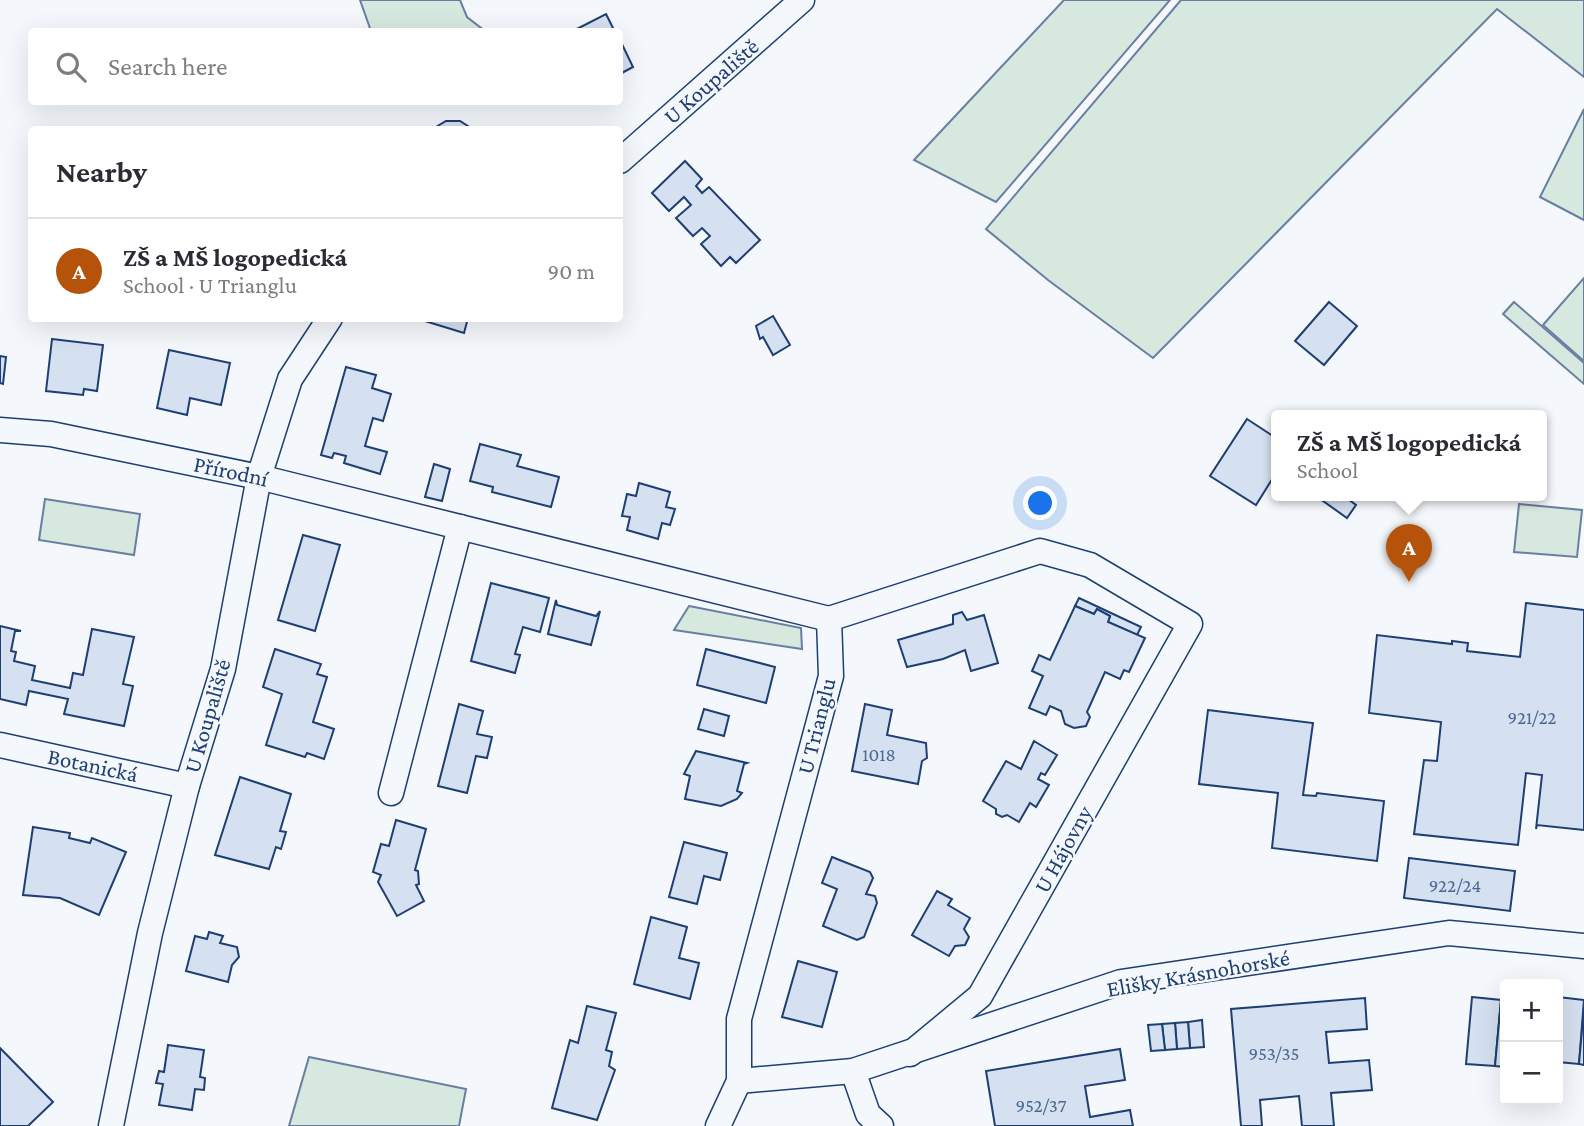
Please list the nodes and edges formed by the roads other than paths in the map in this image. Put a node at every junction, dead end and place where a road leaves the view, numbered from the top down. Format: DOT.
graph roads {
  1 [pos="802,0"];
  2 [pos="623,158"];
  3 [pos="327,322"];
  4 [pos="0,430"];
  5 [pos="259,477"];
  6 [pos="460,527"];
  7 [pos="829,619"];
  8 [pos="0,745"];
  9 [pos="187,786"];
  10 [pos="391,793"];
  11 [pos="1584,946"];
  12 [pos="910,1054"];
  13 [pos="853,1071"];
  14 [pos="739,1081"];
  15 [pos="111,1126"];
  16 [pos="718,1126"];
  17 [pos="881,1126"];
  1 -- 2 [label="street, U Koupaliště"];
  3 -- 5 [label="street, U Koupaliště"];
  4 -- 5 [label="street, Přírodní"];
  5 -- 6 [label="street, Přírodní"];
  5 -- 9 [label="street, U Koupaliště"];
  6 -- 7 [label="street, Přírodní"];
  6 -- 10 [label="street"];
  7 -- 12 [label="street, U Hájovny"];
  7 -- 14 [label="street, U Trianglu"];
  8 -- 9 [label="street, Botanická"];
  9 -- 15 [label="street, U Koupaliště"];
  11 -- 12 [label="street, Elišky Krásnohorské"];
  12 -- 13 [label="street, Elišky Krásnohorské"];
  13 -- 14 [label="street, Elišky Krásnohorské"];
  13 -- 17 [label="street"];
  14 -- 16 [label="street, U Trianglu"];
}
